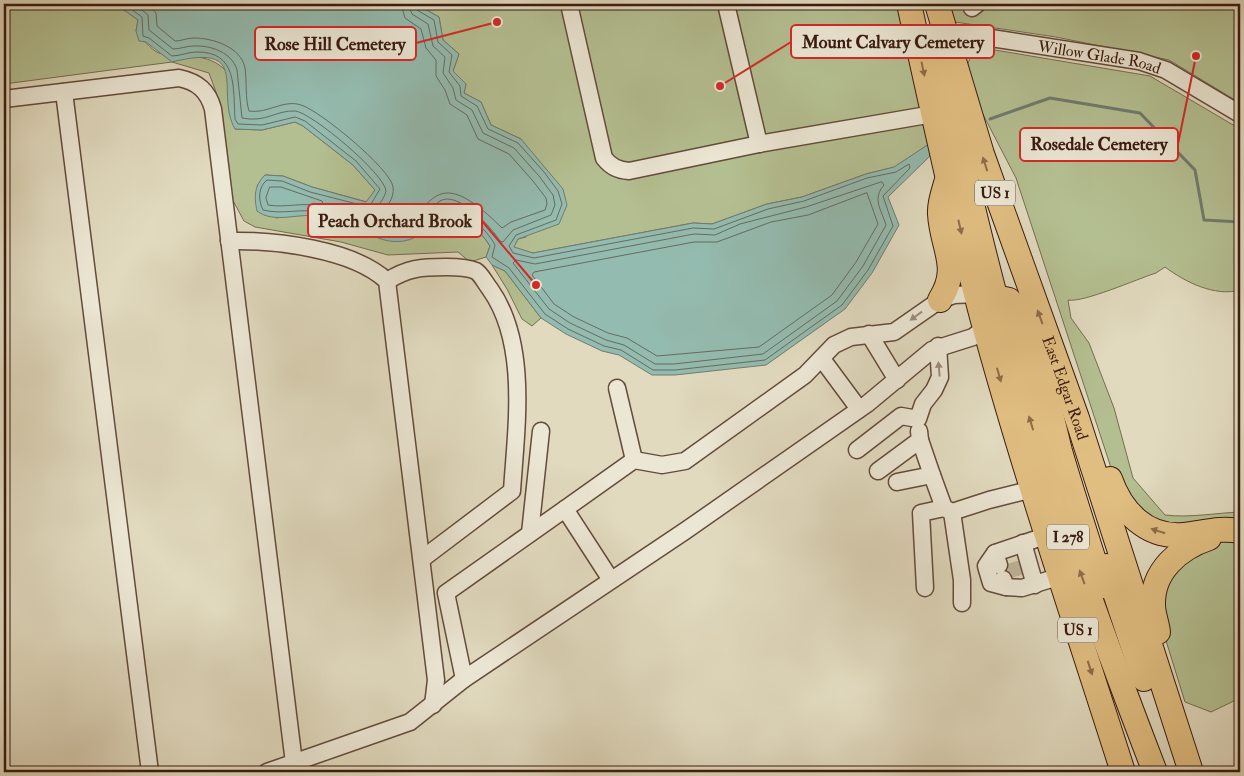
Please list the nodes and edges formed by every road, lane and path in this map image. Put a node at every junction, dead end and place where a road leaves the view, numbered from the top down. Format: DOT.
graph roads {
  1 [pos="569,4"];
  2 [pos="726,4"];
  3 [pos="909,4"];
  4 [pos="927,4"];
  5 [pos="937,4"];
  6 [pos="946,38"];
  7 [pos="64,92"];
  8 [pos="4,99"];
  9 [pos="933,114"];
  10 [pos="1240,114"];
  11 [pos="759,144"];
  12 [pos="948,174"];
  13 [pos="229,240"];
  14 [pos="387,281"];
  15 [pos="940,300"];
  16 [pos="989,309"];
  17 [pos="869,334"];
  18 [pos="938,346"];
  19 [pos="822,358"];
  20 [pos="897,380"];
  21 [pos="1054,384"];
  22 [pos="617,388"];
  23 [pos="859,409"];
  24 [pos="918,419"];
  25 [pos="541,431"];
  26 [pos="920,440"];
  27 [pos="857,450"];
  28 [pos="634,460"];
  29 [pos="878,471"];
  30 [pos="932,475"];
  31 [pos="897,482"];
  32 [pos="1033,489"];
  33 [pos="564,510"];
  34 [pos="948,510"];
  35 [pos="1240,531"];
  36 [pos="530,533"];
  37 [pos="1048,535"];
  38 [pos="1240,536"];
  39 [pos="422,559"];
  40 [pos="1061,576"];
  41 [pos="611,580"];
  42 [pos="926,588"];
  43 [pos="962,603"];
  44 [pos="464,679"];
  45 [pos="433,705"];
  46 [pos="1171,711"];
  47 [pos="1152,763"];
  48 [pos="281,769"];
  49 [pos="150,772"];
  50 [pos="1123,772"];
  51 [pos="1180,772"];
  52 [pos="1191,772"];
  1 -- 11 [label="street"];
  2 -- 11 [label="street"];
  3 -- 9 [label="highway, US 1, one-way"];
  4 -- 16 [label="highway"];
  5 -- 6 [label="highway, East Edgar Road / US 1"];
  6 -- 10 [label="street, Willow Glade Road"];
  21 -- 6 [label="highway, East Edgar Road / US 1, one-way"];
  7 -- 8 [label="street"];
  7 -- 13 [label="street"];
  7 -- 49 [label="street"];
  9 -- 11 [label="street"];
  9 -- 12 [label="highway, US 1"];
  12 -- 15 [label="highway"];
  12 -- 16 [label="highway, US 1, one-way"];
  13 -- 14 [label="street"];
  13 -- 48 [label="street"];
  14 -- 39 [label="street"];
  14 -- 39 [label="street"];
  15 -- 16 [label="street"];
  15 -- 17 [label="street, one-way"];
  16 -- 18 [label="street"];
  16 -- 21 [label="highway"];
  16 -- 32 [label="highway, US 1, one-way"];
  47 -- 16 [label="highway, I 278, one-way"];
  17 -- 19 [label="street"];
  17 -- 20 [label="street"];
  18 -- 20 [label="street"];
  24 -- 18 [label="street, one-way"];
  19 -- 23 [label="street"];
  19 -- 28 [label="street"];
  20 -- 23 [label="street"];
  35 -- 21 [label="highway, one-way"];
  21 -- 46 [label="highway, East Edgar Road / US 1"];
  21 -- 47 [label="highway"];
  21 -- 51 [label="highway"];
  22 -- 28 [label="street"];
  23 -- 41 [label="street"];
  24 -- 26 [label="street"];
  24 -- 27 [label="street"];
  25 -- 36 [label="street"];
  26 -- 29 [label="street"];
  26 -- 30 [label="street"];
  28 -- 33 [label="street"];
  30 -- 31 [label="street"];
  30 -- 34 [label="street"];
  32 -- 34 [label="street"];
  32 -- 37 [label="highway, US 1"];
  33 -- 36 [label="street"];
  33 -- 41 [label="street"];
  34 -- 42 [label="street"];
  34 -- 43 [label="street"];
  36 -- 44 [label="street"];
  37 -- 40 [label="highway, US 1"];
  37 -- 40 [label="street"];
  38 -- 46 [label="highway"];
  39 -- 45 [label="street"];
  40 -- 50 [label="highway, US 1, one-way"];
  41 -- 44 [label="street"];
  44 -- 45 [label="street"];
  45 -- 48 [label="street"];
  46 -- 52 [label="highway, East Edgar Road / US 1"];
}
